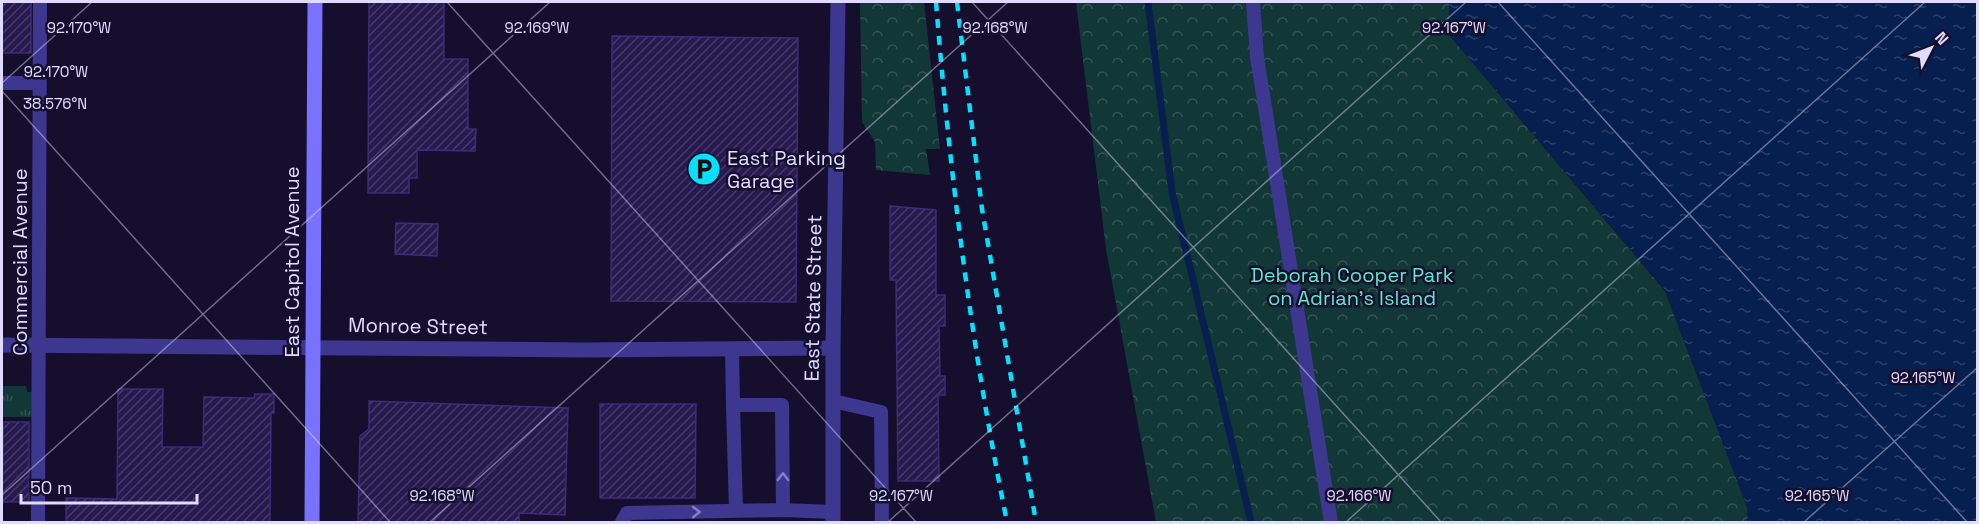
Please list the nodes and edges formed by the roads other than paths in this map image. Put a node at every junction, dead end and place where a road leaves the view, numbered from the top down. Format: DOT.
graph roads {
  1 [pos="40,2"];
  2 [pos="315,2"];
  3 [pos="838,2"];
  4 [pos="1253,2"];
  5 [pos="2,83"];
  6 [pos="40,83"];
  7 [pos="2,345"];
  8 [pos="39,345"];
  9 [pos="312,346"];
  10 [pos="833,348"];
  11 [pos="732,349"];
  12 [pos="833,401"];
  13 [pos="733,405"];
  14 [pos="783,510"];
  15 [pos="736,511"];
  16 [pos="833,517"];
  17 [pos="38,522"];
  18 [pos="312,522"];
  19 [pos="622,522"];
  20 [pos="882,522"];
  21 [pos="1331,522"];
  1 -- 6 [label="lane, Commercial Avenue"];
  2 -- 9 [label="street, East Capitol Avenue"];
  3 -- 10 [label="street, East State Street"];
  4 -- 21 [label="lane"];
  5 -- 6 [label="lane"];
  6 -- 8 [label="lane, Commercial Avenue"];
  7 -- 8 [label="street, Monroe Street"];
  8 -- 9 [label="street, Monroe Street"];
  8 -- 17 [label="lane, Commercial Avenue"];
  9 -- 11 [label="street, Monroe Street"];
  9 -- 18 [label="street, East Capitol Avenue"];
  10 -- 11 [label="street, Monroe Street"];
  10 -- 12 [label="street, East State Street"];
  11 -- 13 [label="lane"];
  12 -- 16 [label="street, East State Street"];
  12 -- 20 [label="lane"];
  14 -- 13 [label="lane, one-way"];
  13 -- 15 [label="lane"];
  14 -- 15 [label="lane"];
  14 -- 16 [label="lane"];
  19 -- 15 [label="lane, one-way"];
}
